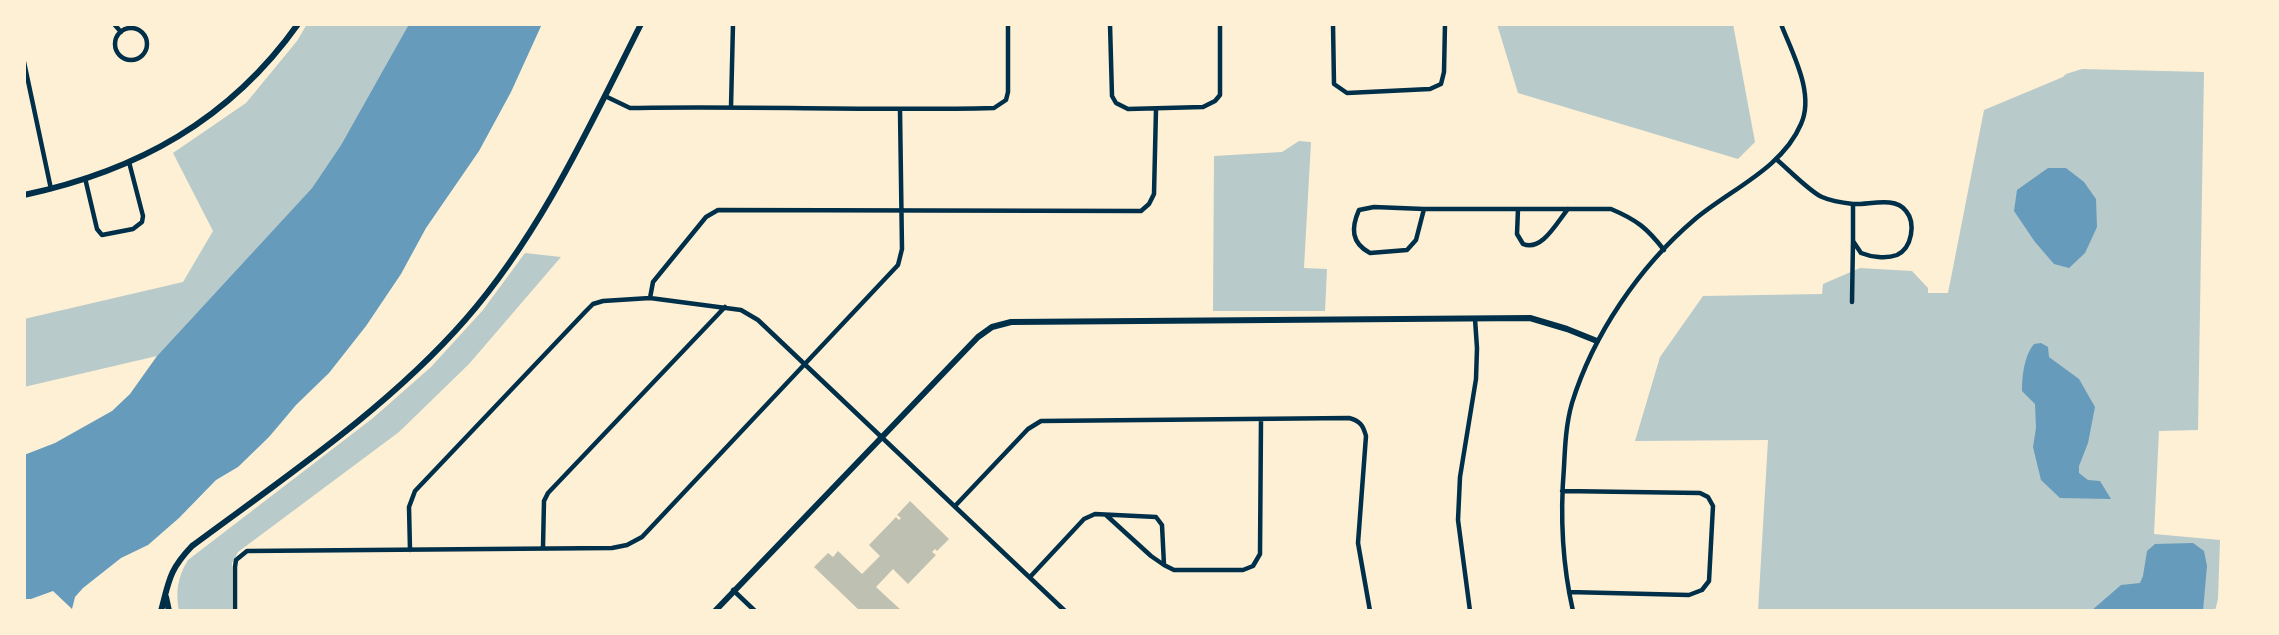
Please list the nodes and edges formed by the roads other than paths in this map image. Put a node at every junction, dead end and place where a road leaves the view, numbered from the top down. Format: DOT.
graph roads {
  1 [pos="114,24"];
  2 [pos="298,24"];
  3 [pos="641,24"];
  4 [pos="733,24"];
  5 [pos="1008,24"];
  6 [pos="1110,24"];
  7 [pos="1220,24"];
  8 [pos="1333,24"];
  9 [pos="1445,24"];
  10 [pos="1781,24"];
  11 [pos="121,32"];
  12 [pos="24,62"];
  13 [pos="27,88"];
  14 [pos="605,96"];
  15 [pos="731,106"];
  16 [pos="1156,109"];
  17 [pos="900,110"];
  18 [pos="1776,159"];
  19 [pos="129,162"];
  20 [pos="85,178"];
  21 [pos="51,189"];
  22 [pos="24,195"];
  23 [pos="1853,204"];
  24 [pos="1424,209"];
  25 [pos="1518,209"];
  26 [pos="1568,209"];
  27 [pos="902,210"];
  28 [pos="1853,241"];
  29 [pos="1664,250"];
  30 [pos="650,298"];
  31 [pos="1852,302"];
  32 [pos="725,308"];
  33 [pos="1475,319"];
  34 [pos="1596,341"];
  35 [pos="805,364"];
  36 [pos="1261,419"];
  37 [pos="881,436"];
  38 [pos="1562,491"];
  39 [pos="955,506"];
  40 [pos="1106,515"];
  41 [pos="543,547"];
  42 [pos="410,550"];
  43 [pos="1164,565"];
  44 [pos="1030,577"];
  45 [pos="734,590"];
  46 [pos="1569,592"];
  47 [pos="165,594"];
  48 [pos="161,611"];
  49 [pos="169,611"];
  50 [pos="236,611"];
  51 [pos="715,611"];
  52 [pos="755,611"];
  53 [pos="1065,611"];
  54 [pos="1370,611"];
  55 [pos="1470,611"];
  56 [pos="1574,611"];
  1 -- 11 [label="street"];
  2 -- 19 [label="street"];
  3 -- 14 [label="street"];
  4 -- 15 [label="street"];
  5 -- 17 [label="street"];
  6 -- 16 [label="street"];
  7 -- 16 [label="street"];
  8 -- 9 [label="street"];
  10 -- 18 [label="street"];
  11 -- 11 [label="street"];
  12 -- 13 [label="street"];
  13 -- 21 [label="street"];
  14 -- 15 [label="street"];
  14 -- 47 [label="street"];
  15 -- 17 [label="street"];
  16 -- 27 [label="street"];
  17 -- 27 [label="street"];
  18 -- 23 [label="street"];
  18 -- 29 [label="street"];
  19 -- 20 [label="street"];
  19 -- 20 [label="street"];
  20 -- 21 [label="street"];
  21 -- 22 [label="street"];
  23 -- 28 [label="street"];
  23 -- 28 [label="street"];
  24 -- 24 [label="street"];
  24 -- 25 [label="street"];
  25 -- 26 [label="street"];
  25 -- 26 [label="street"];
  26 -- 29 [label="street"];
  27 -- 30 [label="street"];
  27 -- 35 [label="street"];
  28 -- 31 [label="street"];
  29 -- 34 [label="street"];
  30 -- 32 [label="street"];
  30 -- 42 [label="street"];
  32 -- 35 [label="street"];
  32 -- 41 [label="street"];
  33 -- 34 [label="street"];
  33 -- 37 [label="street"];
  33 -- 55 [label="street"];
  34 -- 38 [label="street"];
  35 -- 37 [label="street"];
  35 -- 41 [label="street"];
  36 -- 39 [label="street"];
  36 -- 43 [label="street"];
  36 -- 54 [label="street"];
  37 -- 39 [label="street"];
  37 -- 45 [label="street"];
  38 -- 46 [label="street"];
  38 -- 46 [label="street"];
  39 -- 44 [label="street"];
  40 -- 43 [label="street"];
  40 -- 43 [label="street"];
  40 -- 44 [label="street"];
  41 -- 42 [label="street"];
  42 -- 50 [label="street"];
  44 -- 53 [label="street"];
  45 -- 51 [label="street"];
  45 -- 52 [label="street"];
  46 -- 56 [label="street"];
  47 -- 48 [label="street"];
  47 -- 49 [label="street"];
}
